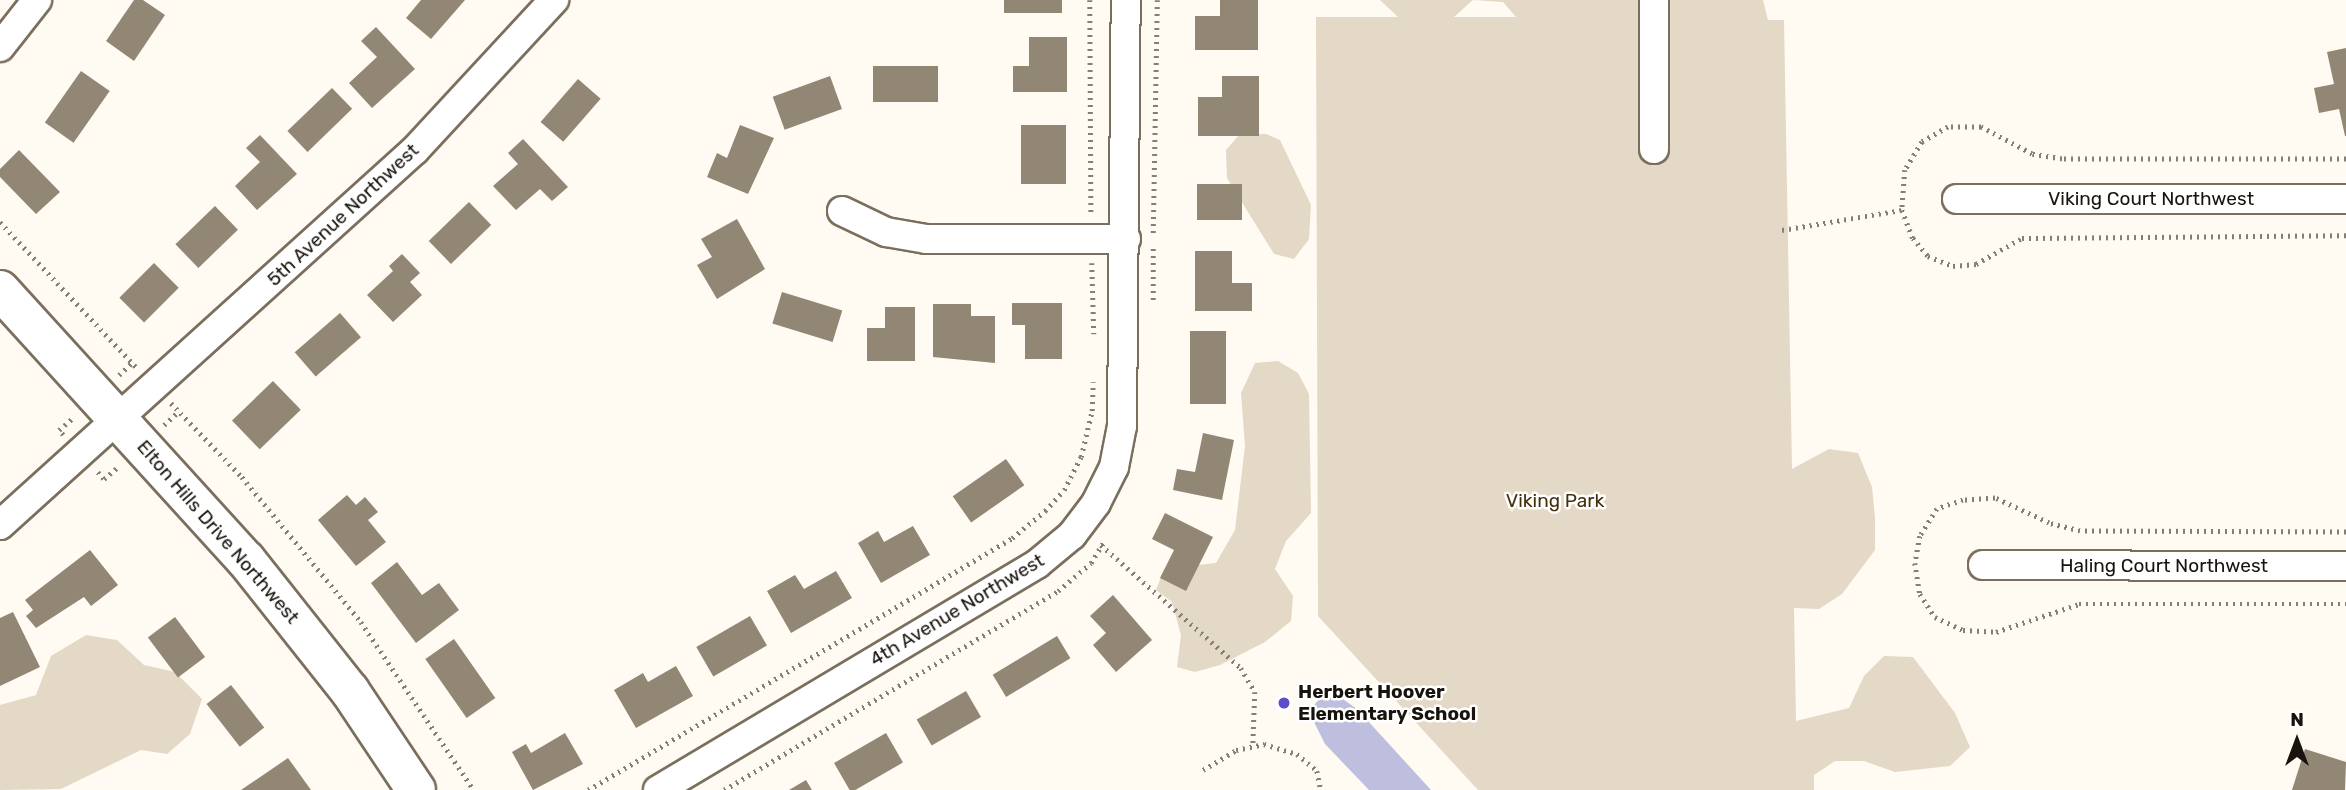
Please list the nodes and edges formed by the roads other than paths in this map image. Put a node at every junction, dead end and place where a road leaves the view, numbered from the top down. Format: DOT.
graph roads {
  1 [pos="37,0"];
  2 [pos="554,0"];
  3 [pos="1126,0"];
  4 [pos="1654,0"];
  5 [pos="0,47"];
  6 [pos="1654,149"];
  7 [pos="1957,199"];
  8 [pos="2346,199"];
  9 [pos="842,211"];
  10 [pos="1126,239"];
  11 [pos="0,290"];
  12 [pos="121,419"];
  13 [pos="0,524"];
  14 [pos="1983,565"];
  15 [pos="2346,566"];
  16 [pos="416,790"];
  17 [pos="657,790"];
  1 -- 5 [label="street"];
  2 -- 12 [label="street, 5th Avenue Northwest"];
  3 -- 10 [label="street, 4th Avenue Northwest"];
  4 -- 6 [label="street"];
  7 -- 8 [label="street, Viking Court Northwest"];
  9 -- 10 [label="street"];
  10 -- 17 [label="street, 4th Avenue Northwest"];
  11 -- 12 [label="main road, Elton Hills Drive Northwest"];
  12 -- 13 [label="street, 5th Avenue Northwest"];
  12 -- 16 [label="main road, Elton Hills Drive Northwest"];
  14 -- 15 [label="street, Haling Court Northwest"];
}
